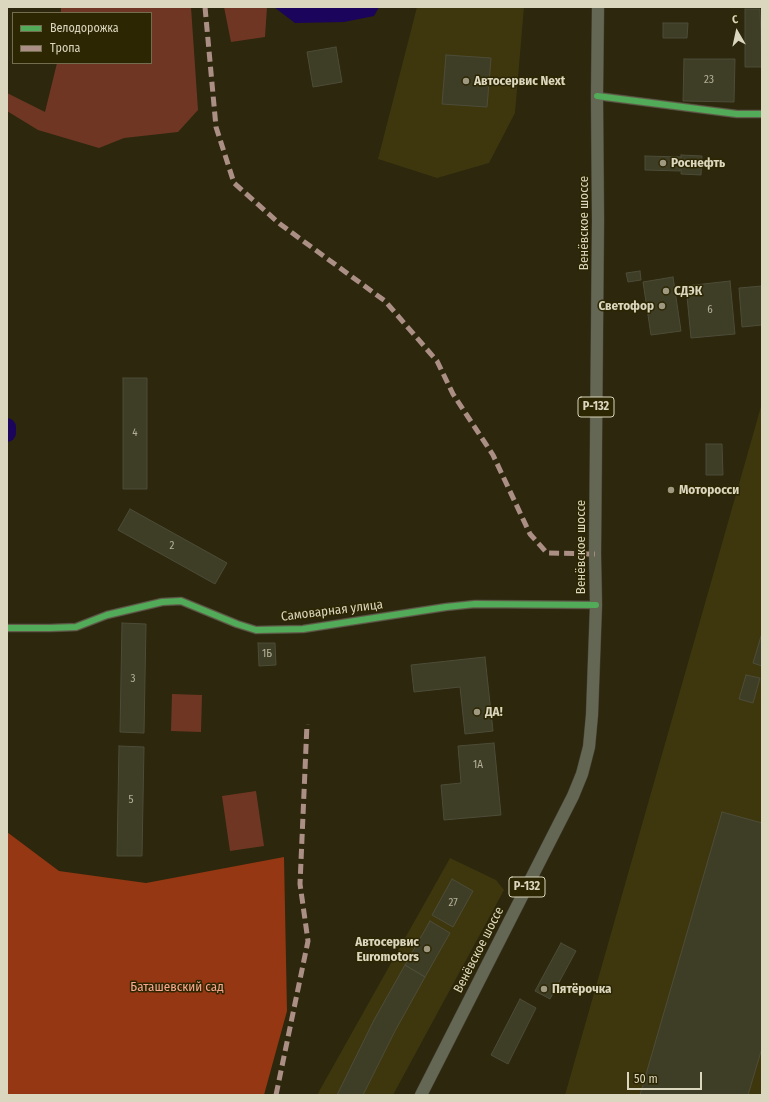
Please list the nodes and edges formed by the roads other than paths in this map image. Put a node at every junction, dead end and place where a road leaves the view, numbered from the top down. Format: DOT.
graph roads {
  1 [pos="598,7"];
  2 [pos="597,96"];
  3 [pos="762,114"];
  4 [pos="596,604"];
  5 [pos="7,628"];
  6 [pos="421,1095"];
  1 -- 2 [label="main road, Венёвское шоссе / Р-132"];
  2 -- 3 [label="street"];
  2 -- 4 [label="main road, Венёвское шоссе / Р-132"];
  4 -- 5 [label="street, Самоварная улица"];
  4 -- 6 [label="main road, Венёвское шоссе / Р-132"];
}
